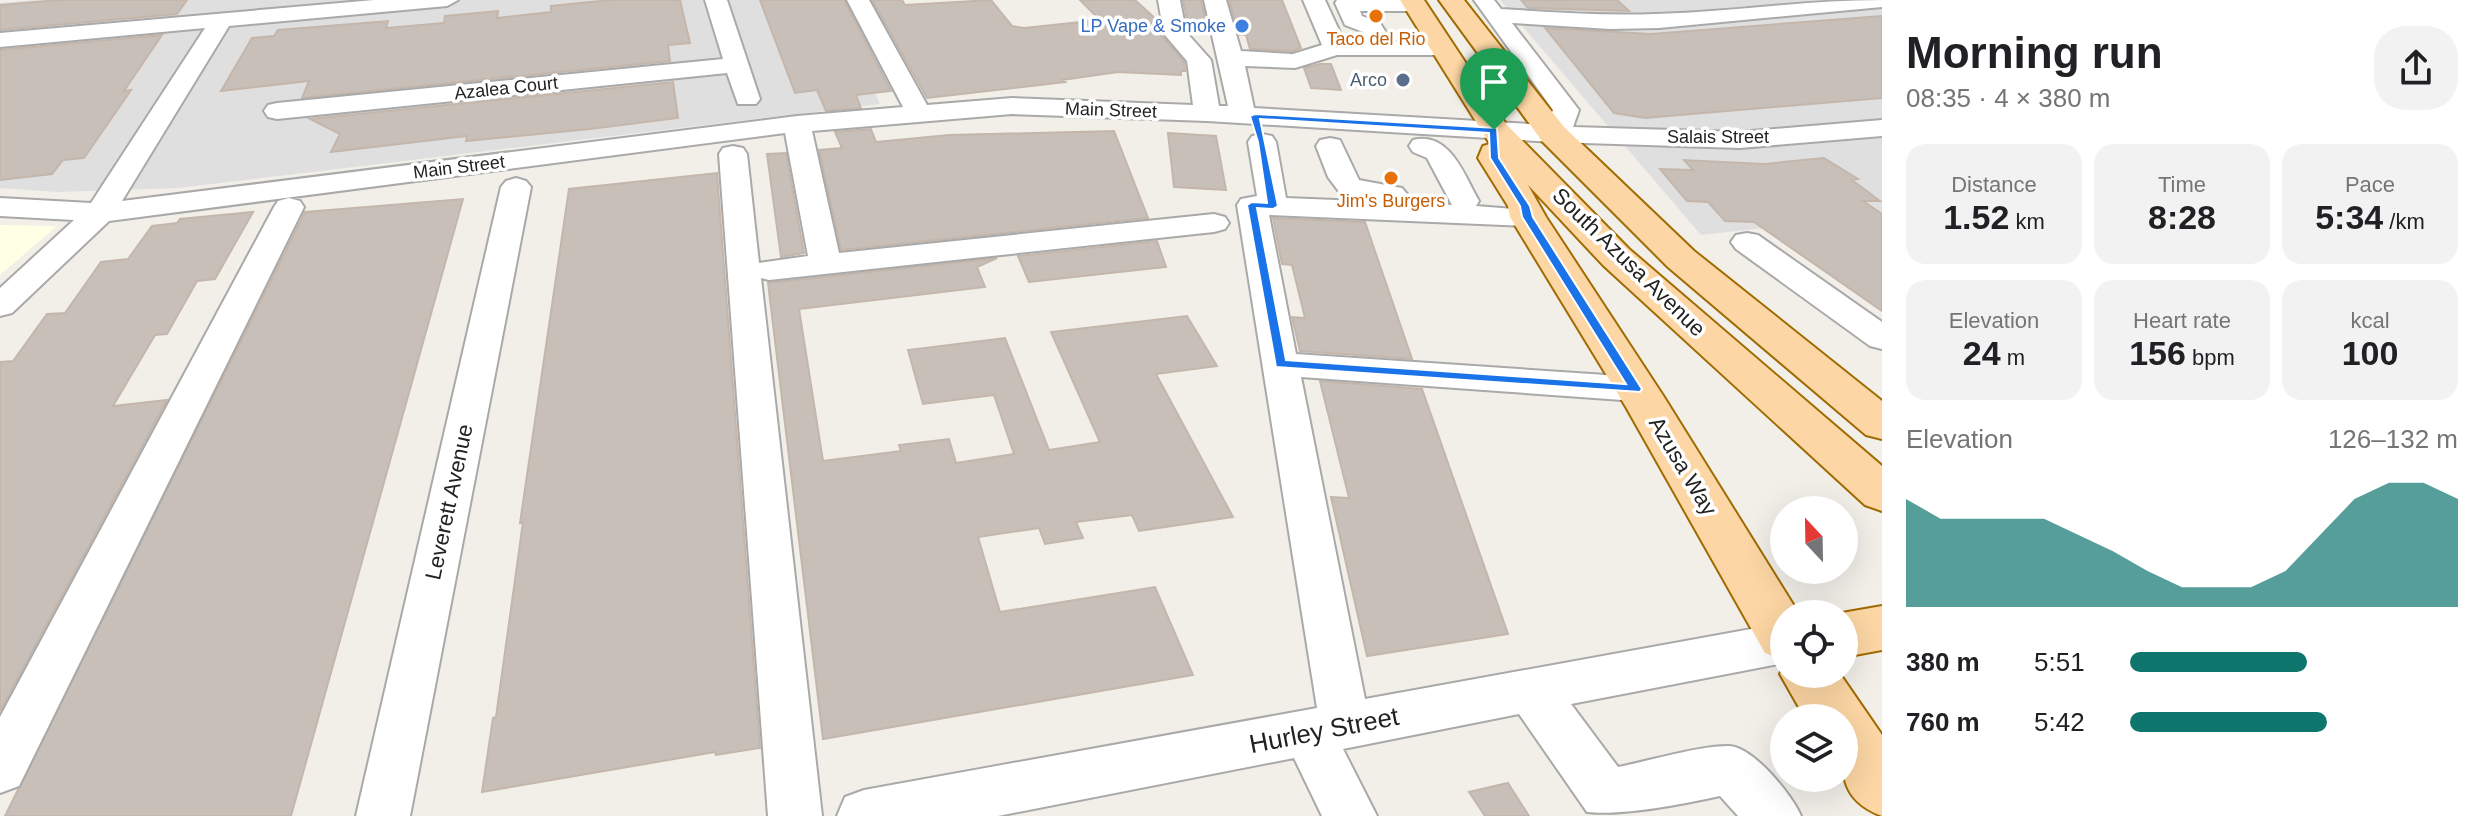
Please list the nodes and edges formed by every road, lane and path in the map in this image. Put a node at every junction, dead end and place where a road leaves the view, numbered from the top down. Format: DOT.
graph roads {
  1 [pos="447,0"];
  2 [pos="716,0"];
  3 [pos="858,0"];
  4 [pos="1169,0"];
  5 [pos="1215,0"];
  6 [pos="1451,0"];
  7 [pos="1314,1"];
  8 [pos="1882,1"];
  9 [pos="1353,2"];
  10 [pos="1414,3"];
  11 [pos="1489,7"];
  12 [pos="222,20"];
  13 [pos="1378,38"];
  14 [pos="0,40"];
  15 [pos="1335,48"];
  16 [pos="1444,50"];
  17 [pos="1231,58"];
  18 [pos="1295,61"];
  19 [pos="735,65"];
  20 [pos="747,99"];
  21 [pos="277,111"];
  22 [pos="1207,113"];
  23 [pos="919,114"];
  24 [pos="1312,120"];
  25 [pos="797,124"];
  26 [pos="1882,128"];
  27 [pos="1260,129"];
  28 [pos="1494,130"];
  29 [pos="1553,134"];
  30 [pos="1417,136"];
  31 [pos="1330,146"];
  32 [pos="733,154"];
  33 [pos="516,187"];
  34 [pos="1464,201"];
  35 [pos="1273,206"];
  36 [pos="0,207"];
  37 [pos="289,207"];
  38 [pos="1526,212"];
  39 [pos="100,213"];
  40 [pos="1214,223"];
  41 [pos="1747,242"];
  42 [pos="825,264"];
  43 [pos="769,270"];
  44 [pos="0,306"];
  45 [pos="1882,338"];
  46 [pos="1281,364"];
  47 [pos="1636,389"];
  48 [pos="1882,424"];
  49 [pos="1882,493"];
  50 [pos="1770,614"];
  51 [pos="1882,628"];
  52 [pos="1858,632"];
  53 [pos="1770,646"];
  54 [pos="1532,692"];
  55 [pos="1326,730"];
  56 [pos="1858,750"];
  57 [pos="0,769"];
  58 [pos="1882,787"];
  59 [pos="986,805"];
  60 [pos="1336,814"];
  61 [pos="383,816"];
  62 [pos="795,816"];
  63 [pos="864,816"];
  64 [pos="1774,816"];
  1 -- 12 [label="street"];
  2 -- 19 [label="street"];
  3 -- 23 [label="street"];
  4 -- 22 [label="street"];
  5 -- 17 [label="street"];
  6 -- 29 [label="main road, South Azusa Avenue"];
  7 -- 9 [label="street"];
  7 -- 15 [label="street"];
  8 -- 11 [label="street"];
  9 -- 10 [label="street"];
  9 -- 13 [label="street"];
  10 -- 16 [label="main road, South Azusa Avenue"];
  11 -- 29 [label="street"];
  12 -- 14 [label="street"];
  12 -- 39 [label="street"];
  13 -- 15 [label="street"];
  13 -- 16 [label="street"];
  15 -- 18 [label="street"];
  16 -- 28 [label="main road, South Azusa Avenue"];
  17 -- 18 [label="street"];
  17 -- 27 [label="street"];
  18 -- 24 [label="street"];
  19 -- 20 [label="street"];
  19 -- 21 [label="street, Azalea Court"];
  22 -- 23 [label="street, Main Street"];
  22 -- 27 [label="street, Main Street"];
  23 -- 25 [label="street, Main Street"];
  24 -- 27 [label="street, Main Street"];
  24 -- 30 [label="street, Main Street"];
  25 -- 39 [label="street, Main Street"];
  25 -- 42 [label="street"];
  26 -- 29 [label="street, Salais Street"];
  27 -- 31 [label="street"];
  27 -- 35 [label="street"];
  28 -- 29 [label="street, Main Street"];
  28 -- 30 [label="street, Main Street"];
  28 -- 38 [label="main road, Azusa Way"];
  28 -- 49 [label="main road, South Azusa Avenue"];
  29 -- 48 [label="main road, South Azusa Avenue"];
  30 -- 31 [label="street"];
  30 -- 34 [label="street"];
  31 -- 34 [label="street"];
  32 -- 62 [label="street"];
  33 -- 61 [label="street, Leverett Avenue"];
  34 -- 38 [label="street"];
  35 -- 38 [label="street"];
  35 -- 46 [label="street"];
  36 -- 39 [label="street, Main Street"];
  37 -- 57 [label="street"];
  38 -- 47 [label="main road, Azusa Way"];
  39 -- 44 [label="street"];
  40 -- 42 [label="street"];
  41 -- 45 [label="street"];
  42 -- 43 [label="street"];
  46 -- 47 [label="street"];
  46 -- 55 [label="street"];
  47 -- 50 [label="main road, Azusa Way"];
  51 -- 52 [label="main road"];
  53 -- 54 [label="street, Hurley Street"];
  54 -- 55 [label="street, Hurley Street"];
  54 -- 64 [label="street"];
  55 -- 59 [label="street, Hurley Street"];
  55 -- 60 [label="street"];
  56 -- 58 [label="main road"];
  59 -- 63 [label="street, Hurley Street"];
}
